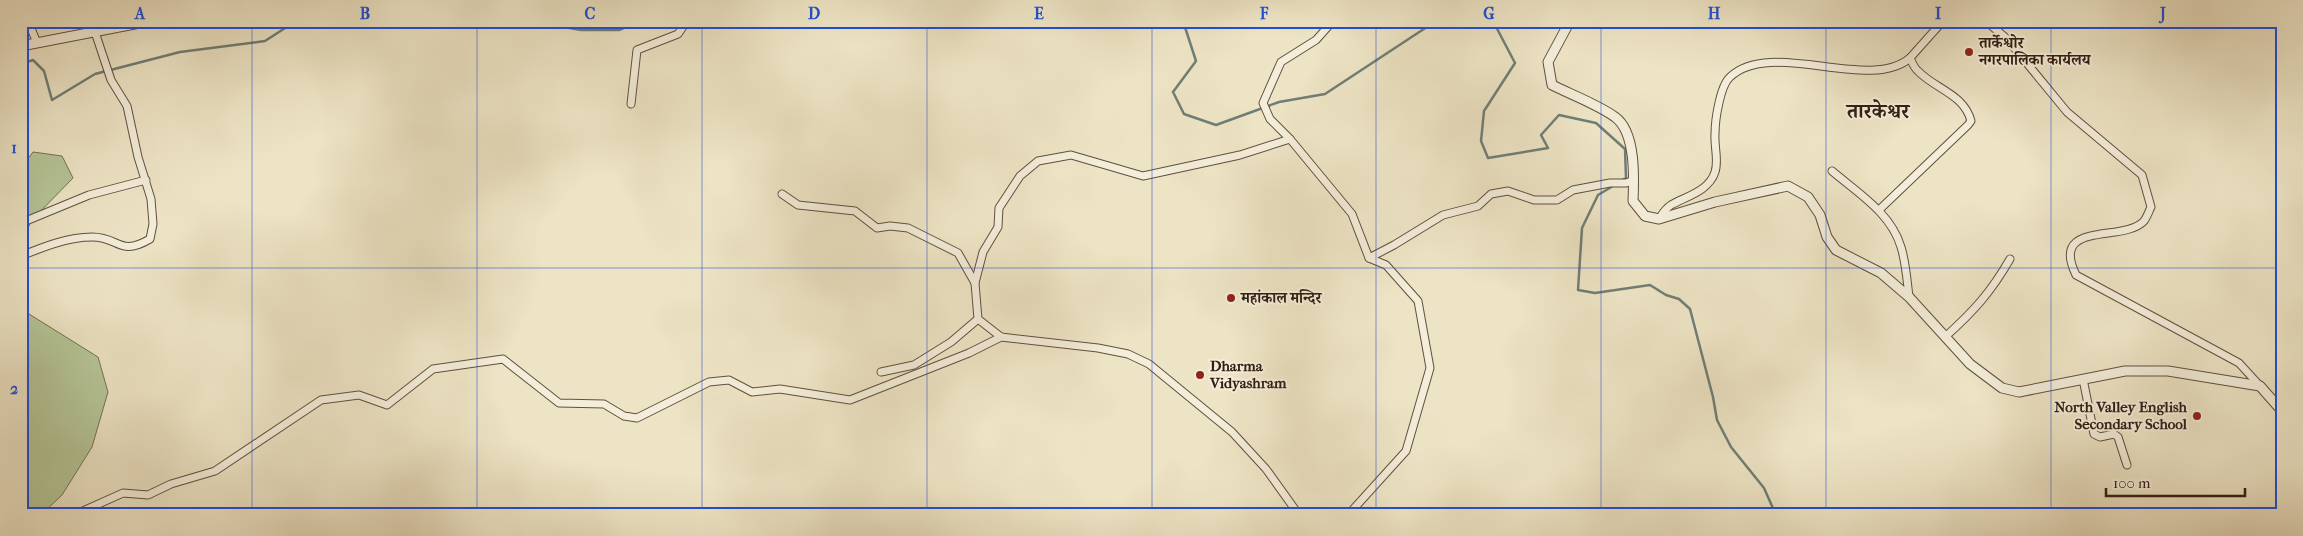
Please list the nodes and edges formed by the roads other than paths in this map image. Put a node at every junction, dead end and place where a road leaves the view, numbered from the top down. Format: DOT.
graph roads {
  1 [pos="28,21"];
  2 [pos="150,21"];
  3 [pos="687,21"];
  4 [pos="1334,21"];
  5 [pos="1570,21"];
  6 [pos="1943,21"];
  7 [pos="1986,21"];
  8 [pos="95,32"];
  9 [pos="37,43"];
  10 [pos="21,46"];
  11 [pos="1910,58"];
  12 [pos="631,104"];
  13 [pos="1290,139"];
  14 [pos="1832,171"];
  15 [pos="146,180"];
  16 [pos="1630,181"];
  17 [pos="782,194"];
  18 [pos="1879,210"];
  19 [pos="1658,219"];
  20 [pos="21,223"];
  21 [pos="21,256"];
  22 [pos="1369,258"];
  23 [pos="2010,259"];
  24 [pos="975,283"];
  25 [pos="1909,298"];
  26 [pos="978,319"];
  27 [pos="1001,337"];
  28 [pos="1946,337"];
  29 [pos="881,372"];
  30 [pos="2083,380"];
  31 [pos="2260,386"];
  32 [pos="2282,410"];
  33 [pos="2127,465"];
  34 [pos="74,515"];
  35 [pos="1299,515"];
  36 [pos="1348,515"];
  1 -- 9 [label="street"];
  2 -- 8 [label="street"];
  3 -- 12 [label="street"];
  4 -- 13 [label="street"];
  5 -- 16 [label="street"];
  6 -- 11 [label="street"];
  7 -- 31 [label="street"];
  8 -- 9 [label="street"];
  8 -- 15 [label="street"];
  9 -- 10 [label="street"];
  11 -- 18 [label="street"];
  11 -- 19 [label="street"];
  13 -- 22 [label="street"];
  13 -- 24 [label="street"];
  14 -- 18 [label="street"];
  15 -- 20 [label="street"];
  15 -- 21 [label="street"];
  16 -- 19 [label="street"];
  16 -- 22 [label="street"];
  17 -- 24 [label="street"];
  18 -- 25 [label="street"];
  19 -- 25 [label="street"];
  22 -- 36 [label="street"];
  23 -- 28 [label="street"];
  24 -- 26 [label="street"];
  25 -- 28 [label="street"];
  26 -- 27 [label="street"];
  26 -- 29 [label="street"];
  27 -- 34 [label="street"];
  27 -- 35 [label="street"];
  28 -- 30 [label="street"];
  30 -- 31 [label="street"];
  30 -- 33 [label="street"];
  31 -- 32 [label="street"];
}
